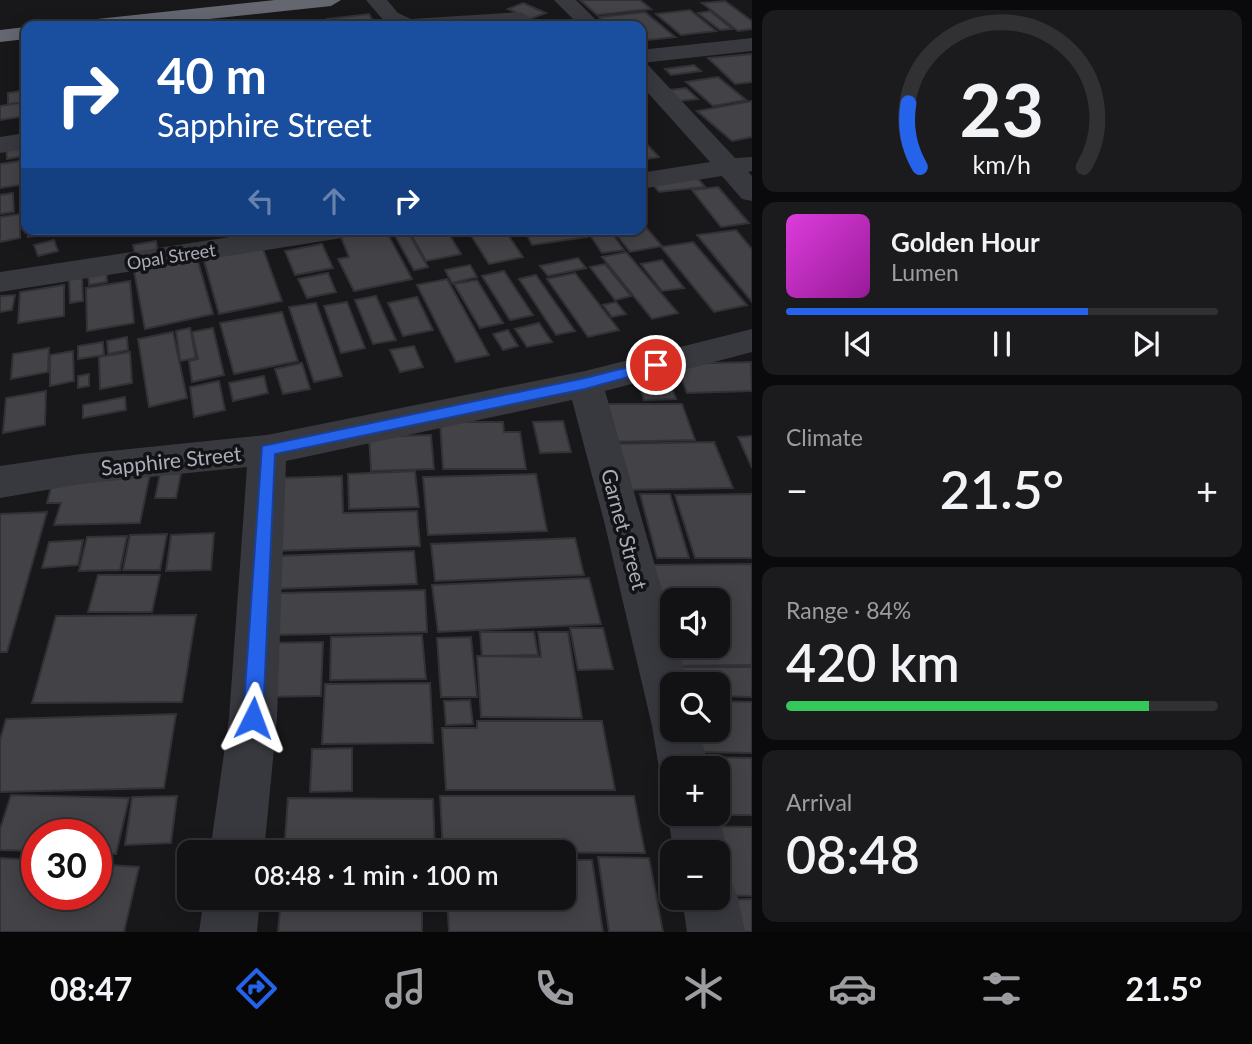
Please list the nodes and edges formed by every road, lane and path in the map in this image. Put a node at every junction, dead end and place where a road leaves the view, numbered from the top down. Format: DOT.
graph roads {
  1 [pos="331,0"];
  2 [pos="376,0"];
  3 [pos="564,0"];
  4 [pos="579,0"];
  5 [pos="522,18"];
  6 [pos="136,21"];
  7 [pos="402,21"];
  8 [pos="465,21"];
  9 [pos="587,21"];
  10 [pos="598,21"];
  11 [pos="21,34"];
  12 [pos="0,36"];
  13 [pos="751,44"];
  14 [pos="646,56"];
  15 [pos="646,76"];
  16 [pos="21,142"];
  17 [pos="0,145"];
  18 [pos="740,165"];
  19 [pos="646,180"];
  20 [pos="751,193"];
  21 [pos="303,235"];
  22 [pos="0,282"];
  23 [pos="751,340"];
  24 [pos="585,384"];
  25 [pos="267,450"];
  26 [pos="0,482"];
  27 [pos="661,672"];
  28 [pos="238,840"];
  29 [pos="231,910"];
  30 [pos="712,910"];
  31 [pos="228,932"];
  32 [pos="716,932"];
  1 -- 6 [label="highway"];
  2 -- 7 [label="street"];
  3 -- 9 [label="street"];
  4 -- 10 [label="street"];
  5 -- 8 [label="street"];
  11 -- 12 [label="highway"];
  13 -- 14 [label="street"];
  15 -- 18 [label="street"];
  16 -- 17 [label="street"];
  18 -- 19 [label="street"];
  18 -- 20 [label="street"];
  21 -- 22 [label="street, Opal Street"];
  23 -- 24 [label="street, Sapphire Street"];
  24 -- 25 [label="street, Sapphire Street"];
  24 -- 27 [label="street, Garnet Street"];
  25 -- 26 [label="street, Sapphire Street"];
  25 -- 28 [label="street"];
  29 -- 31 [label="street"];
  30 -- 32 [label="street"];
}
